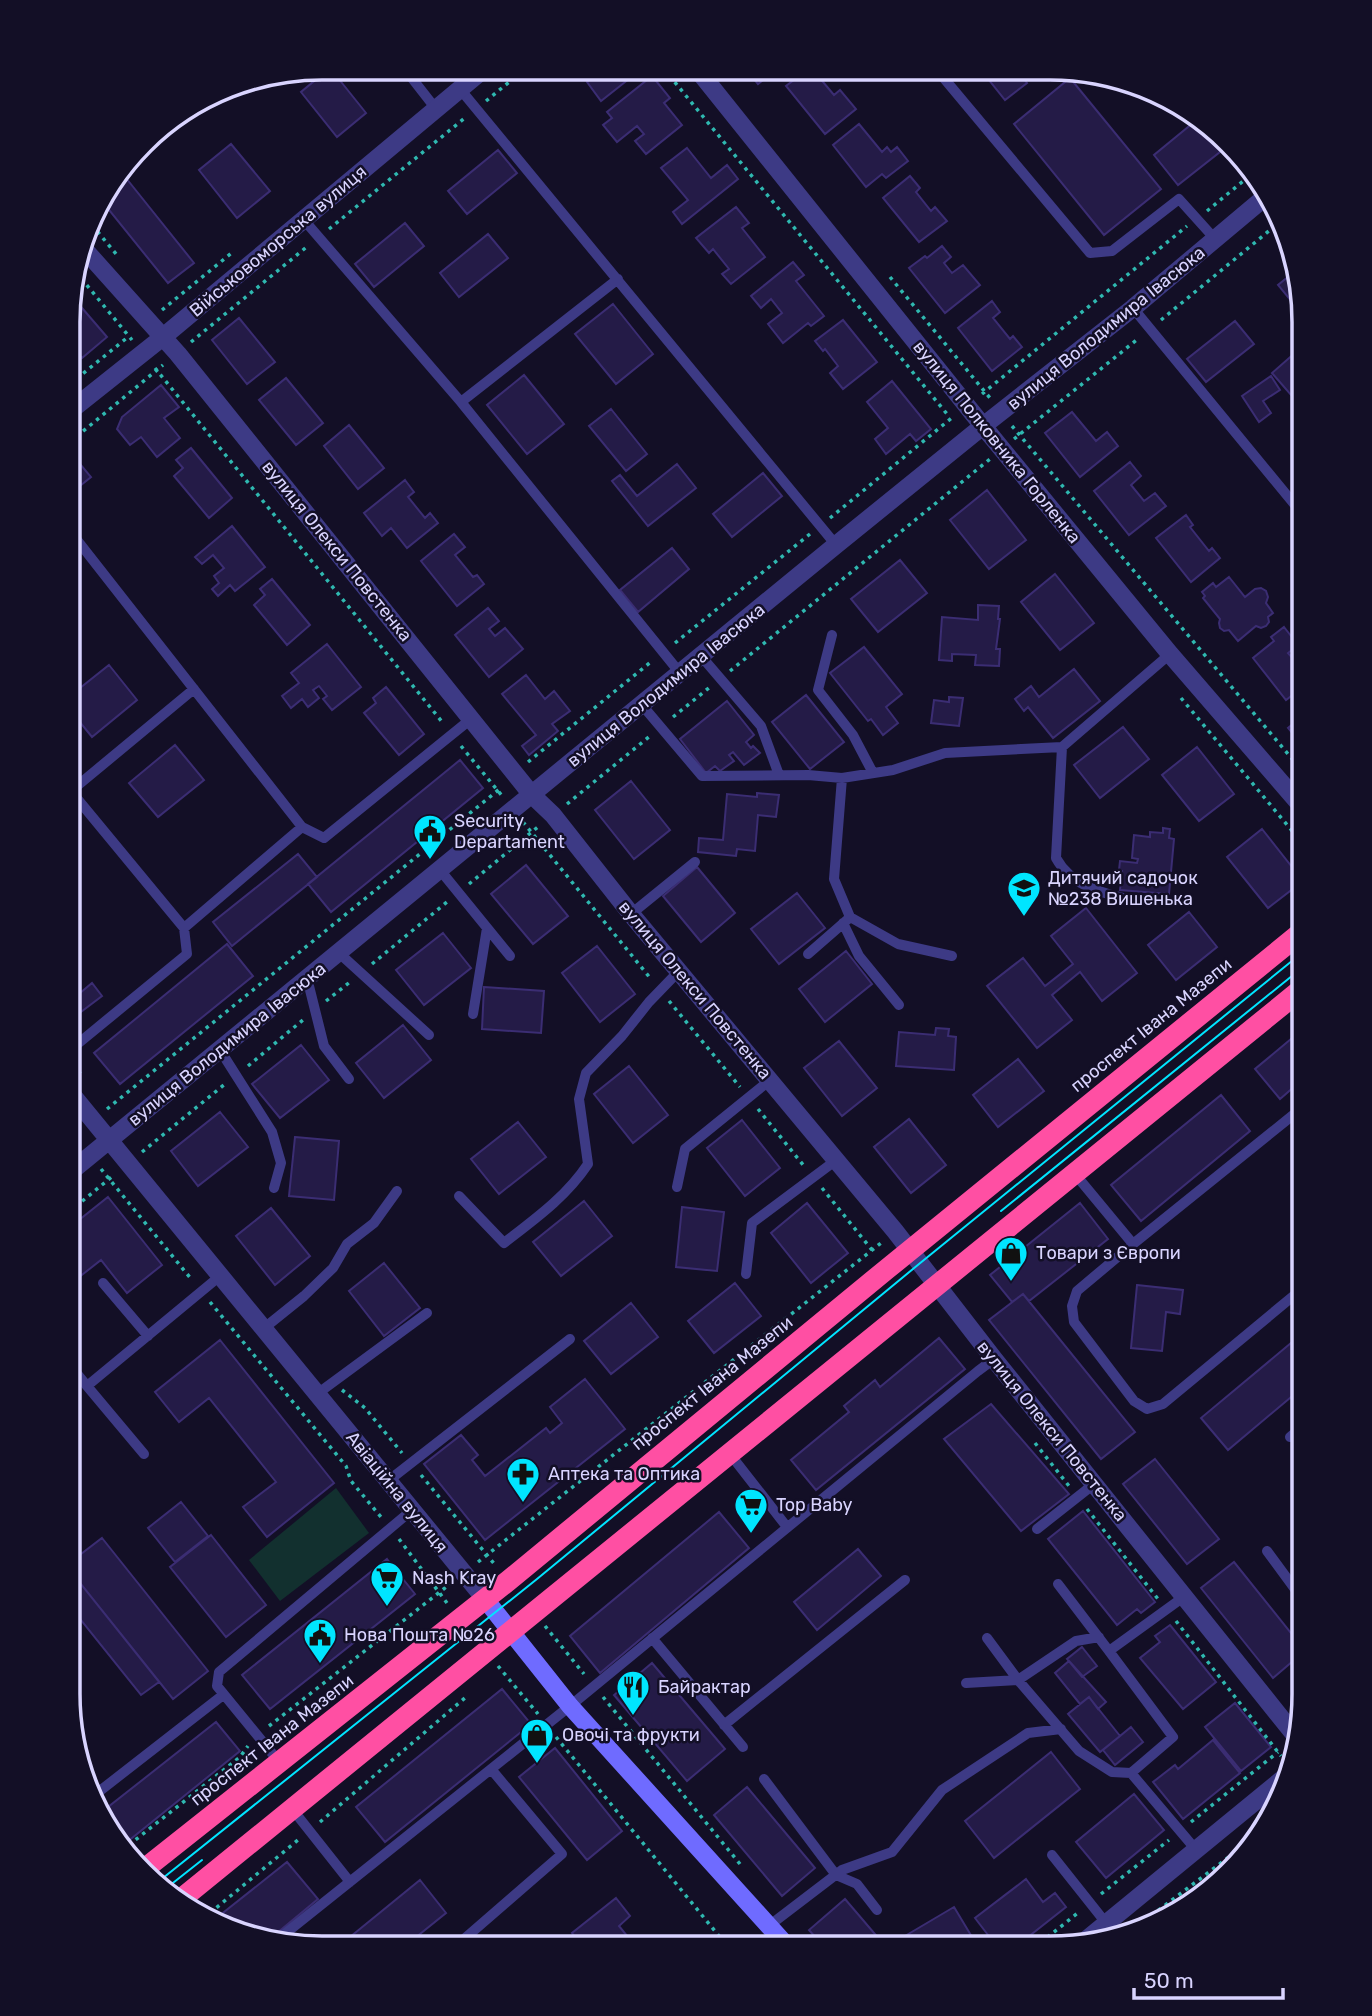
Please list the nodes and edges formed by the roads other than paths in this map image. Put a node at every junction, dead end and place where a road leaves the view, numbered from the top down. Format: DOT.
graph roads {
  1 [pos="706,80"];
  2 [pos="945,80"];
  3 [pos="414,81"];
  4 [pos="470,81"];
  5 [pos="460,89"];
  6 [pos="436,109"];
  7 [pos="1259,202"];
  8 [pos="304,220"];
  9 [pos="1215,239"];
  10 [pos="90,256"];
  11 [pos="618,279"];
  12 [pos="1133,308"];
  13 [pos="163,337"];
  14 [pos="461,402"];
  15 [pos="80,403"];
  16 [pos="983,426"];
  17 [pos="1292,501"];
  18 [pos="80,544"];
  19 [pos="836,545"];
  20 [pos="832,635"];
  21 [pos="1170,654"];
  22 [pos="701,656"];
  23 [pos="680,673"];
  24 [pos="194,689"];
  25 [pos="642,705"];
  26 [pos="471,719"];
  27 [pos="1062,747"];
  28 [pos="873,773"];
  29 [pos="779,775"];
  30 [pos="842,778"];
  31 [pos="80,783"];
  32 [pos="532,795"];
  33 [pos="1292,796"];
  34 [pos="80,803"];
  35 [pos="302,827"];
  36 [pos="695,862"];
  37 [pos="440,870"];
  38 [pos="1140,902"];
  39 [pos="631,914"];
  40 [pos="847,920"];
  41 [pos="184,928"];
  42 [pos="487,928"];
  43 [pos="1292,940"];
  44 [pos="339,953"];
  45 [pos="808,954"];
  46 [pos="510,956"];
  47 [pos="952,956"];
  48 [pos="679,971"];
  49 [pos="307,978"];
  50 [pos="1292,997"];
  51 [pos="899,1005"];
  52 [pos="473,1014"];
  53 [pos="429,1035"];
  54 [pos="80,1042"];
  55 [pos="220,1049"];
  56 [pos="349,1079"];
  57 [pos="769,1081"];
  58 [pos="80,1105"];
  59 [pos="1291,1116"];
  60 [pos="109,1141"];
  61 [pos="82,1158"];
  62 [pos="835,1161"];
  63 [pos="1075,1174"];
  64 [pos="677,1187"];
  65 [pos="274,1188"];
  66 [pos="397,1191"];
  67 [pos="459,1196"];
  68 [pos="1133,1244"];
  69 [pos="909,1251"];
  70 [pos="746,1274"];
  71 [pos="220,1276"];
  72 [pos="103,1283"];
  73 [pos="935,1286"];
  74 [pos="1291,1298"];
  75 [pos="427,1313"];
  76 [pos="263,1329"];
  77 [pos="149,1336"];
  78 [pos="570,1339"];
  79 [pos="994,1359"];
  80 [pos="80,1377"];
  81 [pos="87,1386"];
  82 [pos="317,1394"];
  83 [pos="144,1454"];
  84 [pos="730,1454"];
  85 [pos="388,1481"];
  86 [pos="1094,1484"];
  87 [pos="412,1510"];
  88 [pos="787,1527"];
  89 [pos="1037,1529"];
  90 [pos="1267,1551"];
  91 [pos="905,1580"];
  92 [pos="1058,1584"];
  93 [pos="1291,1584"];
  94 [pos="1185,1596"];
  95 [pos="485,1600"];
  96 [pos="512,1632"];
  97 [pos="1099,1637"];
  98 [pos="652,1639"];
  99 [pos="987,1639"];
  100 [pos="1109,1651"];
  101 [pos="1018,1679"];
  102 [pos="966,1683"];
  103 [pos="223,1695"];
  104 [pos="570,1706"];
  105 [pos="724,1725"];
  106 [pos="1289,1727"];
  107 [pos="1061,1729"];
  108 [pos="743,1747"];
  109 [pos="280,1763"];
  110 [pos="491,1769"];
  111 [pos="1131,1773"];
  112 [pos="764,1779"];
  113 [pos="1274,1783"];
  114 [pos="101,1790"];
  115 [pos="293,1810"];
  116 [pos="1197,1851"];
  117 [pos="1052,1855"];
  118 [pos="150,1864"];
  119 [pos="836,1875"];
  120 [pos="350,1882"];
  121 [pos="188,1894"];
  122 [pos="877,1910"];
  123 [pos="1106,1923"];
  124 [pos="770,1925"];
  125 [pos="1098,1931"];
  126 [pos="287,1932"];
  127 [pos="468,1936"];
  128 [pos="780,1936"];
  1 -- 16 [label="street, вулиця Полковника Горленка"];
  2 -- 9 [label="lane"];
  3 -- 6 [label="lane"];
  4 -- 5 [label="street, Військовоморська вулиця"];
  5 -- 6 [label="street, Військовоморська вулиця"];
  5 -- 11 [label="lane"];
  6 -- 8 [label="street, Військовоморська вулиця"];
  7 -- 9 [label="street, вулиця Володимира Івасюка"];
  8 -- 13 [label="street, Військовоморська вулиця"];
  8 -- 14 [label="lane"];
  9 -- 12 [label="street, вулиця Володимира Івасюка"];
  10 -- 13 [label="street, вулиця Олекси Повстенка"];
  11 -- 14 [label="lane"];
  11 -- 19 [label="lane"];
  12 -- 16 [label="street, вулиця Володимира Івасюка"];
  12 -- 17 [label="lane"];
  13 -- 15 [label="street, Військовоморська вулиця"];
  13 -- 26 [label="street, вулиця Олекси Повстенка"];
  14 -- 23 [label="lane"];
  16 -- 19 [label="street, вулиця Володимира Івасюка"];
  16 -- 21 [label="street, вулиця Полковника Горленка"];
  18 -- 24 [label="lane"];
  19 -- 22 [label="street, вулиця Володимира Івасюка"];
  20 -- 28 [label="lane"];
  21 -- 27 [label="lane"];
  21 -- 33 [label="street, вулиця Полковника Горленка"];
  22 -- 23 [label="street, вулиця Володимира Івасюка"];
  22 -- 29 [label="lane"];
  23 -- 25 [label="street, вулиця Володимира Івасюка"];
  24 -- 31 [label="lane"];
  24 -- 35 [label="lane"];
  25 -- 29 [label="lane"];
  25 -- 32 [label="street, вулиця Володимира Івасюка"];
  26 -- 32 [label="street, вулиця Олекси Повстенка"];
  26 -- 35 [label="lane"];
  27 -- 28 [label="lane"];
  27 -- 38 [label="lane"];
  28 -- 30 [label="lane"];
  29 -- 30 [label="lane"];
  30 -- 40 [label="lane"];
  32 -- 37 [label="street, вулиця Володимира Івасюка"];
  32 -- 39 [label="street, вулиця Олекси Повстенка"];
  34 -- 41 [label="lane"];
  35 -- 41 [label="lane"];
  36 -- 39 [label="lane"];
  37 -- 42 [label="lane"];
  37 -- 44 [label="street, вулиця Володимира Івасюка"];
  39 -- 48 [label="street, вулиця Олекси Повстенка"];
  40 -- 45 [label="lane"];
  40 -- 47 [label="lane"];
  40 -- 51 [label="lane"];
  41 -- 54 [label="lane"];
  42 -- 46 [label="lane"];
  42 -- 52 [label="lane"];
  43 -- 69 [label="highway, проспект Івана Мазепи"];
  44 -- 49 [label="street, вулиця Володимира Івасюка"];
  44 -- 53 [label="lane"];
  48 -- 57 [label="street, вулиця Олекси Повстенка"];
  48 -- 67 [label="lane"];
  49 -- 55 [label="street, вулиця Володимира Івасюка"];
  49 -- 56 [label="lane"];
  50 -- 63 [label="highway"];
  55 -- 60 [label="street, вулиця Володимира Івасюка"];
  55 -- 65 [label="lane"];
  57 -- 62 [label="street, вулиця Олекси Повстенка"];
  57 -- 64 [label="lane"];
  58 -- 60 [label="street, Авіаційна вулиця"];
  59 -- 68 [label="lane"];
  60 -- 61 [label="street, вулиця Володимира Івасюка"];
  60 -- 71 [label="street, Авіаційна вулиця"];
  62 -- 69 [label="street, вулиця Олекси Повстенка"];
  62 -- 70 [label="lane"];
  63 -- 68 [label="lane"];
  63 -- 73 [label="highway"];
  66 -- 76 [label="lane"];
  68 -- 74 [label="lane"];
  69 -- 73 [label="street, вулиця Олекси Повстенка"];
  69 -- 95 [label="highway, проспект Івана Мазепи"];
  71 -- 76 [label="street, Авіаційна вулиця"];
  71 -- 77 [label="lane"];
  72 -- 77 [label="lane"];
  73 -- 79 [label="street, вулиця Олекси Повстенка"];
  73 -- 84 [label="highway"];
  75 -- 82 [label="lane"];
  76 -- 82 [label="street, Авіаційна вулиця"];
  77 -- 81 [label="lane"];
  78 -- 85 [label="lane"];
  79 -- 86 [label="street, вулиця Олекси Повстенка"];
  79 -- 88 [label="lane"];
  80 -- 81 [label="lane"];
  81 -- 83 [label="lane"];
  82 -- 85 [label="street, Авіаційна вулиця"];
  84 -- 88 [label="lane"];
  84 -- 96 [label="highway"];
  85 -- 87 [label="street, Авіаційна вулиця"];
  86 -- 89 [label="lane"];
  86 -- 94 [label="street, вулиця Олекси Повстенка"];
  87 -- 95 [label="street, Авіаційна вулиця"];
  87 -- 103 [label="lane"];
  88 -- 98 [label="lane"];
  90 -- 93 [label="lane"];
  91 -- 105 [label="lane"];
  92 -- 97 [label="lane"];
  94 -- 100 [label="lane"];
  94 -- 106 [label="street, вулиця Олекси Повстенка"];
  95 -- 96 [label="street, Авіаційна вулиця"];
  95 -- 109 [label="highway, проспект Івана Мазепи"];
  96 -- 104 [label="street, Авіаційна вулиця"];
  96 -- 115 [label="highway"];
  97 -- 100 [label="lane"];
  97 -- 101 [label="lane"];
  98 -- 104 [label="lane"];
  98 -- 105 [label="lane"];
  99 -- 101 [label="lane"];
  100 -- 111 [label="lane"];
  101 -- 102 [label="lane"];
  101 -- 107 [label="lane"];
  103 -- 109 [label="lane"];
  103 -- 114 [label="lane"];
  104 -- 110 [label="lane"];
  104 -- 124 [label="street, Авіаційна вулиця"];
  105 -- 108 [label="lane"];
  107 -- 111 [label="lane"];
  107 -- 119 [label="lane"];
  109 -- 118 [label="highway, проспект Івана Мазепи"];
  110 -- 120 [label="lane"];
  110 -- 127 [label="lane"];
  111 -- 116 [label="lane"];
  112 -- 119 [label="lane"];
  113 -- 116 [label="street"];
  115 -- 120 [label="lane"];
  115 -- 121 [label="highway"];
  116 -- 123 [label="street"];
  117 -- 123 [label="lane"];
  119 -- 122 [label="lane"];
  119 -- 124 [label="lane"];
  120 -- 126 [label="lane"];
  123 -- 125 [label="street"];
  124 -- 128 [label="street, Авіаційна вулиця"];
}
